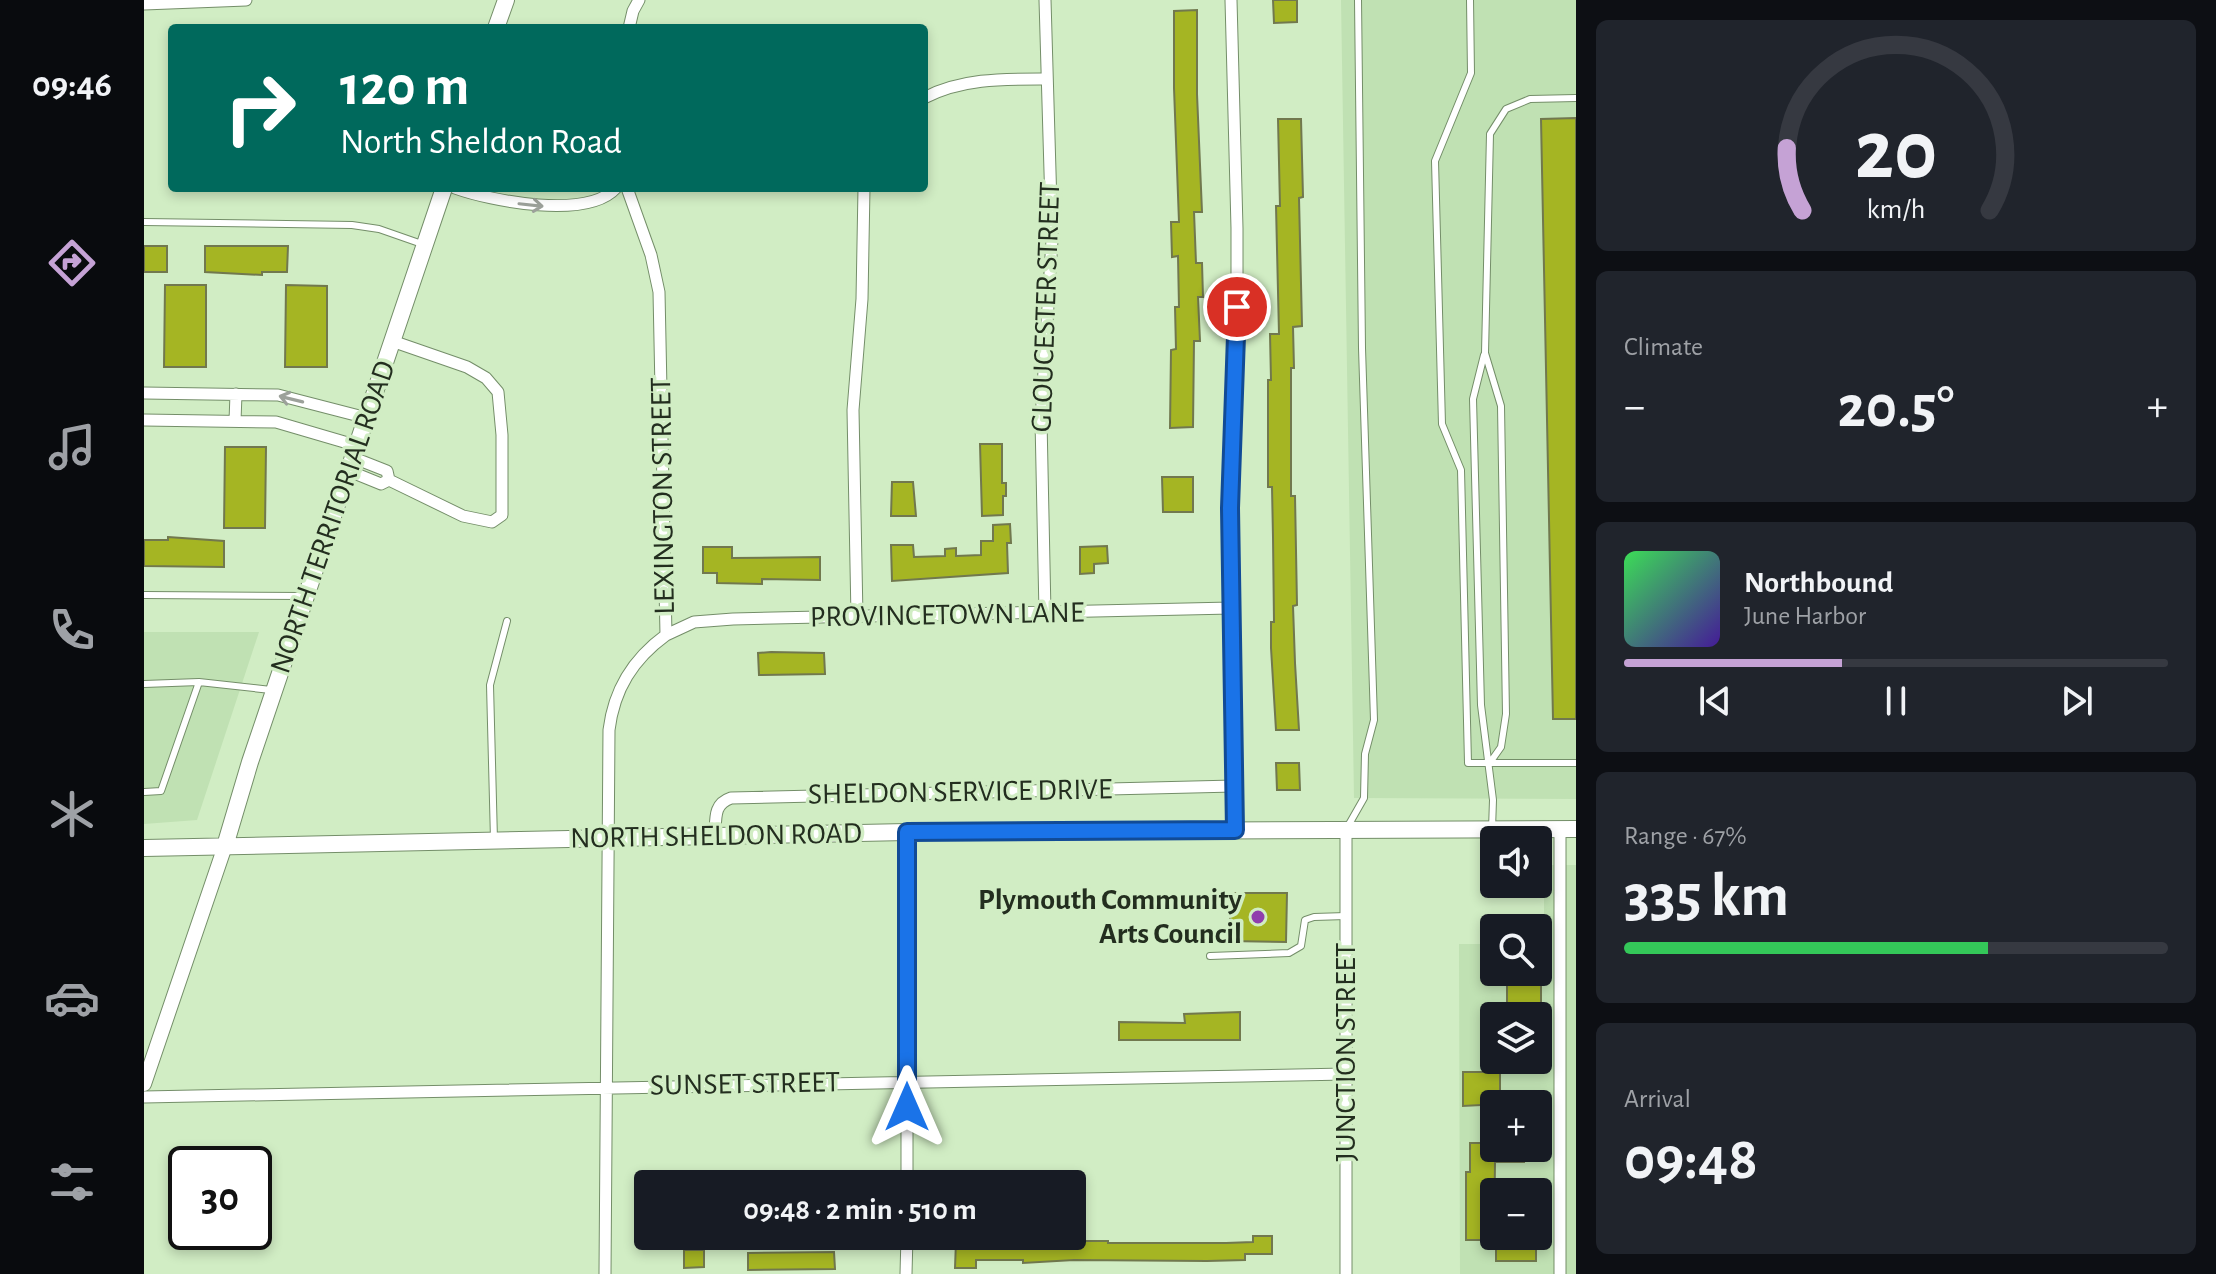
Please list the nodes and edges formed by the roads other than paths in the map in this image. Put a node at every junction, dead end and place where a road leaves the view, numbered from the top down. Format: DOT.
graph roads {
  1 [pos="246,0"];
  2 [pos="506,0"];
  3 [pos="639,0"];
  4 [pos="1045,0"];
  5 [pos="1231,0"];
  6 [pos="1358,0"];
  7 [pos="1470,0"];
  8 [pos="144,4"];
  9 [pos="497,24"];
  10 [pos="630,24"];
  11 [pos="1047,79"];
  12 [pos="928,96"];
  13 [pos="1576,98"];
  14 [pos="443,192"];
  15 [pos="466,192"];
  16 [pos="612,192"];
  17 [pos="628,192"];
  18 [pos="864,192"];
  19 [pos="144,222"];
  20 [pos="424,245"];
  21 [pos="392,341"];
  22 [pos="1485,353"];
  23 [pos="144,393"];
  24 [pos="236,394"];
  25 [pos="367,418"];
  26 [pos="144,420"];
  27 [pos="235,421"];
  28 [pos="353,459"];
  29 [pos="144,595"];
  30 [pos="307,596"];
  31 [pos="1231,608"];
  32 [pos="1045,613"];
  33 [pos="857,617"];
  34 [pos="507,621"];
  35 [pos="666,635"];
  36 [pos="199,682"];
  37 [pos="144,684"];
  38 [pos="275,691"];
  39 [pos="1576,763"];
  40 [pos="1489,764"];
  41 [pos="1234,786"];
  42 [pos="144,792"];
  43 [pos="1492,826"];
  44 [pos="1346,829"];
  45 [pos="1480,829"];
  46 [pos="1568,829"];
  47 [pos="1235,830"];
  48 [pos="907,832"];
  49 [pos="715,836"];
  50 [pos="609,838"];
  51 [pos="494,840"];
  52 [pos="225,846"];
  53 [pos="144,848"];
  54 [pos="1346,916"];
  55 [pos="1210,956"];
  56 [pos="1346,1074"];
  57 [pos="907,1081"];
  58 [pos="144,1084"];
  59 [pos="606,1087"];
  60 [pos="144,1097"];
  61 [pos="907,1170"];
  62 [pos="907,1250"];
  63 [pos="605,1274"];
  64 [pos="906,1274"];
  65 [pos="1346,1274"];
  66 [pos="1560,1274"];
  1 -- 8 [label="street"];
  2 -- 9 [label="main road"];
  3 -- 10 [label="street"];
  4 -- 11 [label="street, GLOUCESTER STREET"];
  5 -- 31 [label="street"];
  6 -- 44 [label="lane"];
  7 -- 40 [label="lane"];
  11 -- 12 [label="street"];
  11 -- 32 [label="street, GLOUCESTER STREET"];
  13 -- 22 [label="lane"];
  14 -- 20 [label="main road, NORTH TERRITORIAL ROAD"];
  15 -- 16 [label="street, one-way"];
  17 -- 35 [label="street, LEXINGTON STREET"];
  18 -- 33 [label="street"];
  19 -- 20 [label="lane"];
  20 -- 21 [label="main road, NORTH TERRITORIAL ROAD"];
  21 -- 25 [label="main road, NORTH TERRITORIAL ROAD"];
  21 -- 28 [label="street"];
  22 -- 40 [label="lane"];
  22 -- 40 [label="lane"];
  23 -- 24 [label="street"];
  25 -- 24 [label="street, one-way"];
  24 -- 27 [label="street"];
  25 -- 28 [label="main road, NORTH TERRITORIAL ROAD"];
  26 -- 27 [label="street"];
  27 -- 28 [label="street"];
  28 -- 30 [label="main road, NORTH TERRITORIAL ROAD"];
  29 -- 30 [label="lane"];
  30 -- 38 [label="main road, NORTH TERRITORIAL ROAD"];
  31 -- 32 [label="street, PROVINCETOWN LANE"];
  31 -- 41 [label="street"];
  32 -- 33 [label="street, PROVINCETOWN LANE"];
  33 -- 35 [label="street, PROVINCETOWN LANE"];
  34 -- 51 [label="lane"];
  35 -- 50 [label="street, LEXINGTON STREET"];
  36 -- 37 [label="lane"];
  36 -- 38 [label="lane"];
  36 -- 42 [label="lane"];
  38 -- 52 [label="main road, NORTH TERRITORIAL ROAD"];
  39 -- 40 [label="lane"];
  40 -- 43 [label="lane"];
  41 -- 47 [label="street"];
  41 -- 49 [label="street, SHELDON SERVICE DRIVE"];
  44 -- 45 [label="main road, NORTH SHELDON ROAD"];
  44 -- 47 [label="main road, NORTH SHELDON ROAD"];
  44 -- 54 [label="street, JUNCTION STREET"];
  46 -- 66 [label="street"];
  47 -- 48 [label="main road, NORTH SHELDON ROAD"];
  48 -- 49 [label="main road, NORTH SHELDON ROAD"];
  48 -- 57 [label="street"];
  49 -- 50 [label="main road, NORTH SHELDON ROAD"];
  50 -- 51 [label="main road, NORTH SHELDON ROAD"];
  50 -- 59 [label="street, LEXINGTON STREET"];
  51 -- 52 [label="main road, NORTH SHELDON ROAD"];
  52 -- 53 [label="main road, NORTH SHELDON ROAD"];
  52 -- 58 [label="street"];
  54 -- 55 [label="lane"];
  54 -- 56 [label="street, JUNCTION STREET"];
  56 -- 57 [label="street, SUNSET STREET"];
  56 -- 65 [label="street, JUNCTION STREET"];
  57 -- 59 [label="street, SUNSET STREET"];
  57 -- 61 [label="street"];
  59 -- 60 [label="street, SUNSET STREET"];
  59 -- 63 [label="street, LEXINGTON STREET"];
  62 -- 64 [label="street"];
}
